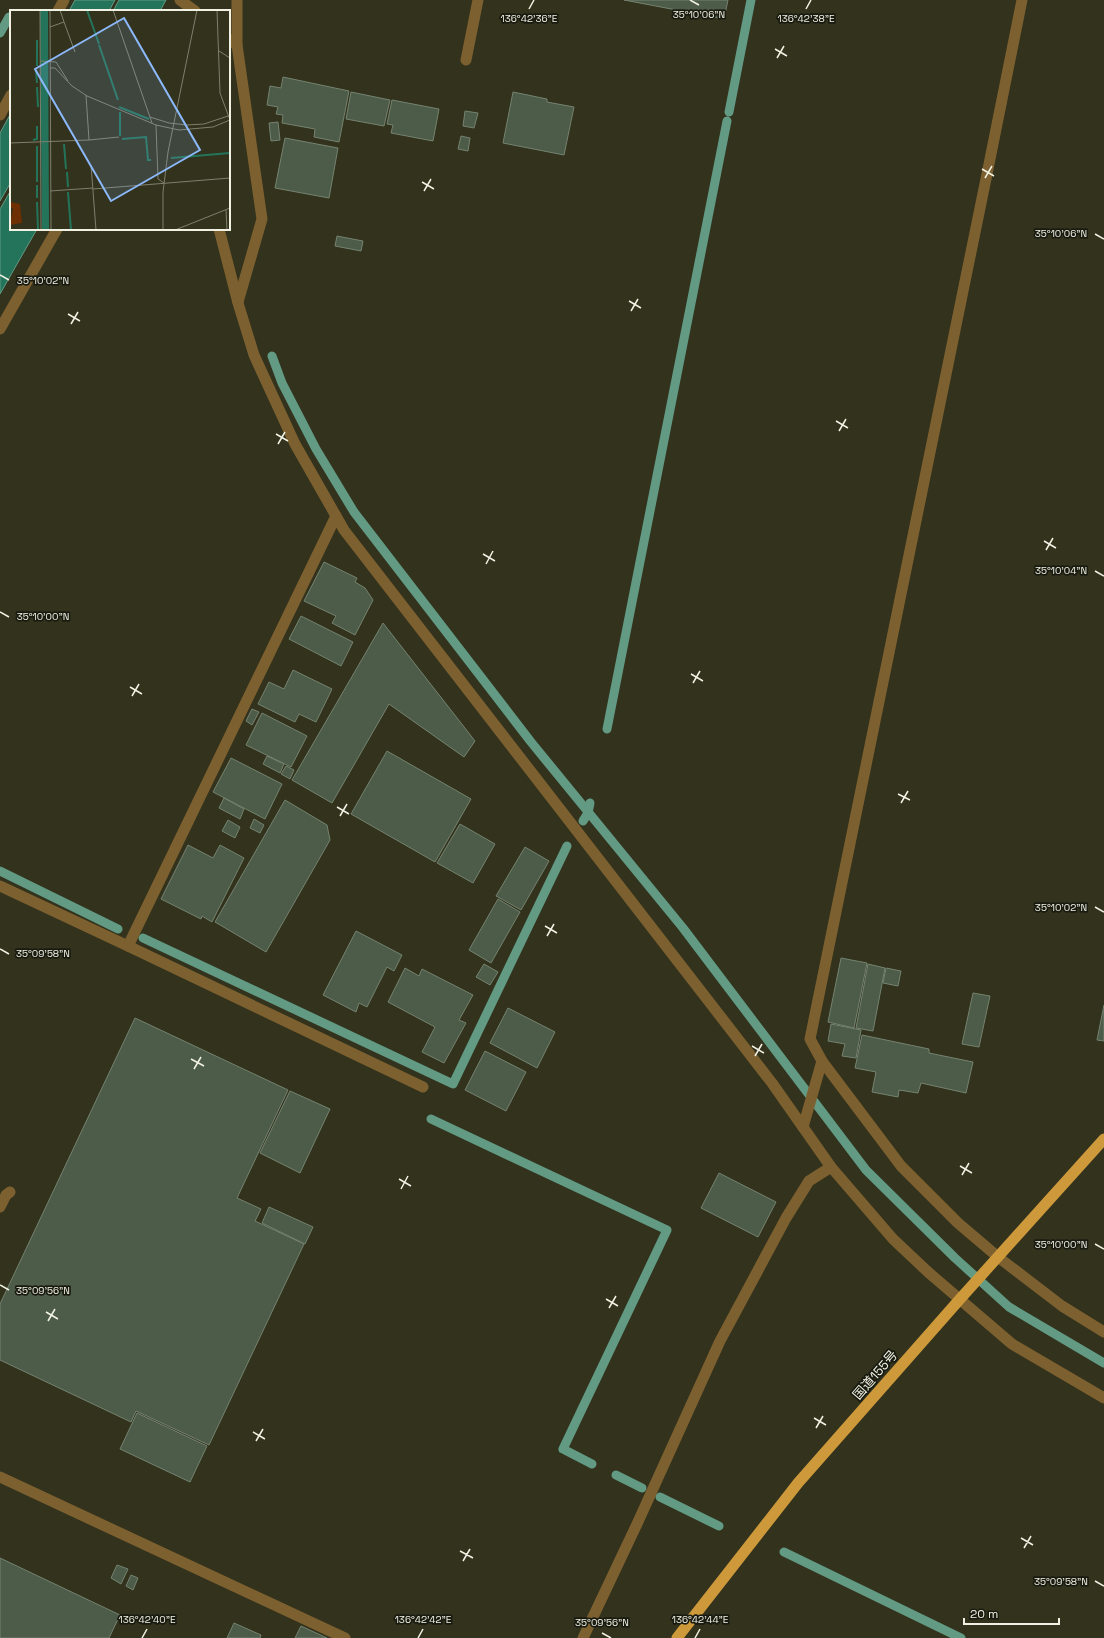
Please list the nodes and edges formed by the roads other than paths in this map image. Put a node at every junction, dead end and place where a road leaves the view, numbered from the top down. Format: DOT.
graph roads {
  1 [pos="64,0"];
  2 [pos="237,0"];
  3 [pos="478,0"];
  4 [pos="1022,0"];
  5 [pos="182,3"];
  6 [pos="59,10"];
  7 [pos="192,10"];
  8 [pos="233,42"];
  9 [pos="466,60"];
  10 [pos="10,97"];
  11 [pos="0,115"];
  12 [pos="56,230"];
  13 [pos="219,230"];
  14 [pos="238,303"];
  15 [pos="0,329"];
  16 [pos="336,516"];
  17 [pos="0,886"];
  18 [pos="128,946"];
  19 [pos="822,1061"];
  20 [pos="423,1087"];
  21 [pos="803,1127"];
  22 [pos="1104,1139"];
  23 [pos="831,1167"];
  24 [pos="10,1192"];
  25 [pos="0,1207"];
  26 [pos="998,1257"];
  27 [pos="961,1298"];
  28 [pos="1104,1332"];
  29 [pos="1104,1398"];
  30 [pos="0,1477"];
  31 [pos="345,1638"];
  32 [pos="583,1638"];
  33 [pos="677,1638"];
  1 -- 6 [label="street"];
  2 -- 8 [label="street"];
  3 -- 9 [label="street"];
  4 -- 19 [label="street"];
  5 -- 7 [label="street"];
  8 -- 14 [label="street"];
  10 -- 11 [label="street"];
  12 -- 15 [label="street"];
  13 -- 14 [label="street"];
  14 -- 16 [label="street"];
  16 -- 18 [label="street"];
  16 -- 21 [label="street"];
  17 -- 18 [label="street"];
  18 -- 20 [label="street"];
  19 -- 21 [label="street"];
  19 -- 26 [label="street"];
  21 -- 23 [label="street"];
  22 -- 26 [label="highway, 国道155号"];
  23 -- 27 [label="street"];
  23 -- 32 [label="street"];
  24 -- 25 [label="street"];
  26 -- 27 [label="highway, 国道155号"];
  26 -- 28 [label="street"];
  27 -- 29 [label="street"];
  27 -- 33 [label="highway, 国道155号"];
  30 -- 31 [label="street"];
}
